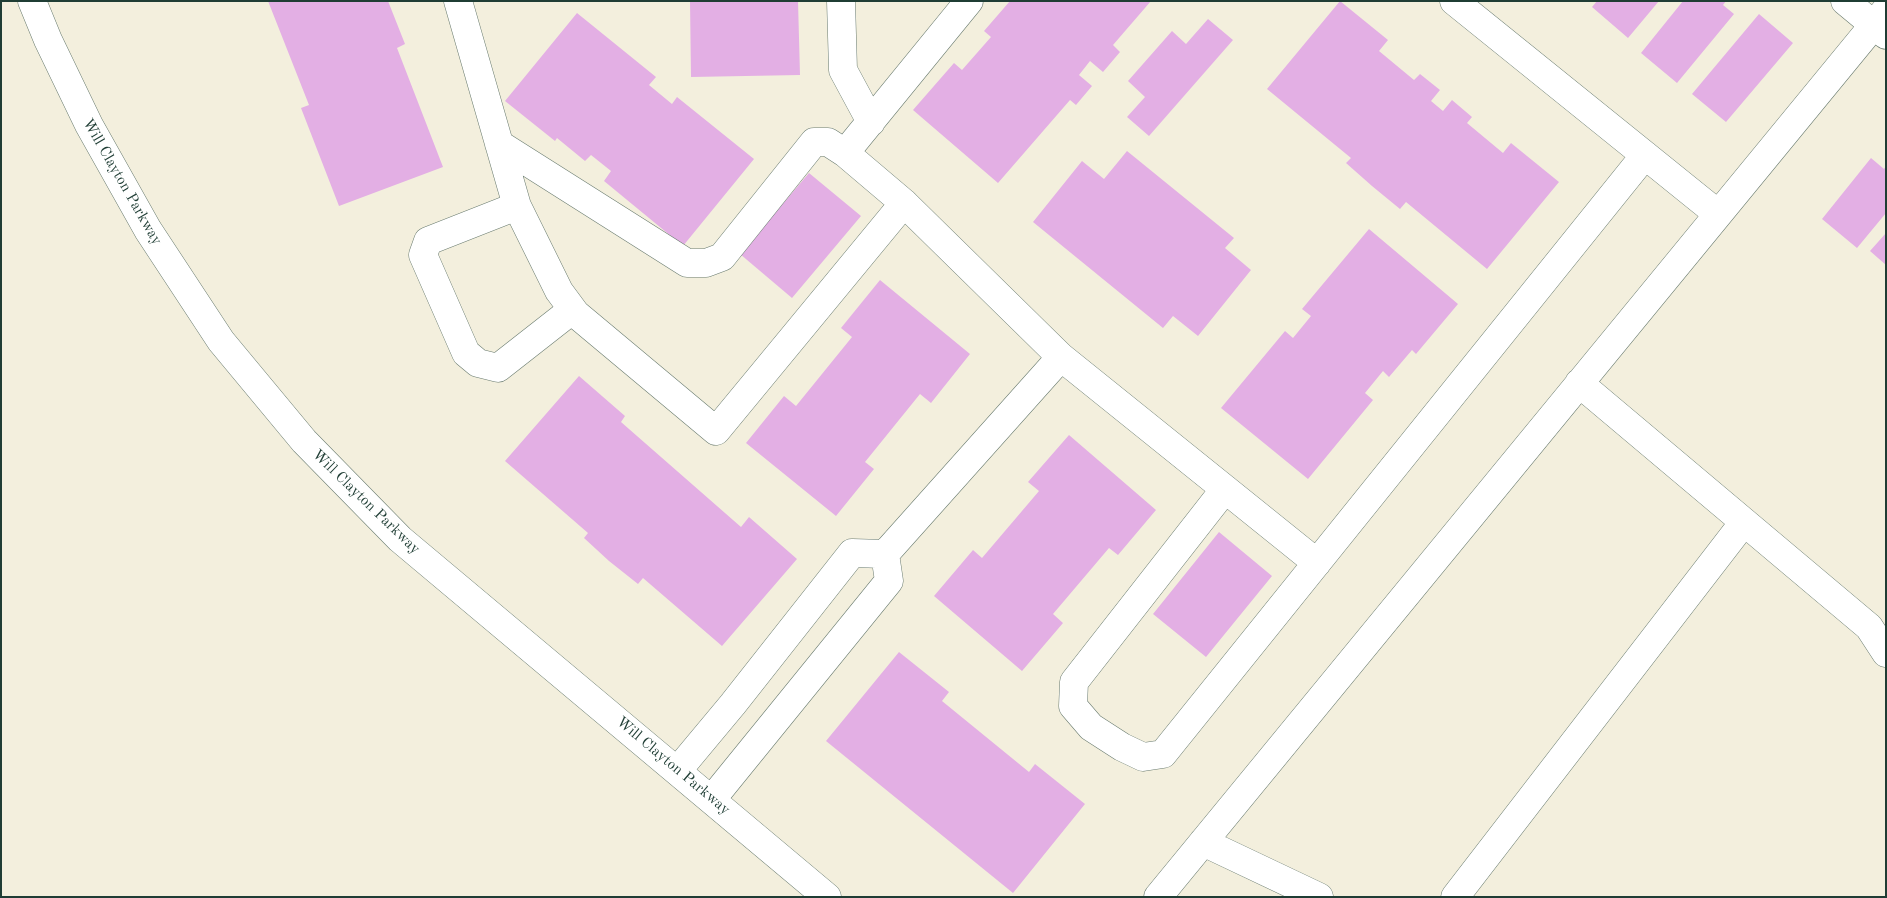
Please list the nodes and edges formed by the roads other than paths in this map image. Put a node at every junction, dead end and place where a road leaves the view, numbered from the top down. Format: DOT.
graph roads {
  1 [pos="32,1"];
  2 [pos="458,1"];
  3 [pos="841,1"];
  4 [pos="969,1"];
  5 [pos="1454,1"];
  6 [pos="1845,1"];
  7 [pos="1882,23"];
  8 [pos="871,122"];
  9 [pos="499,144"];
  10 [pos="846,153"];
  11 [pos="1645,155"];
  12 [pos="904,203"];
  13 [pos="517,206"];
  14 [pos="1718,214"];
  15 [pos="572,310"];
  16 [pos="1061,357"];
  17 [pos="1579,383"];
  18 [pos="1225,489"];
  19 [pos="1744,522"];
  20 [pos="885,554"];
  21 [pos="1317,563"];
  22 [pos="1886,653"];
  23 [pos="678,770"];
  24 [pos="712,799"];
  25 [pos="1203,842"];
  26 [pos="827,897"];
  27 [pos="1158,897"];
  28 [pos="1320,897"];
  29 [pos="1455,897"];
  1 -- 23 [label="street, Will Clayton Parkway"];
  2 -- 9 [label="street"];
  3 -- 8 [label="street"];
  4 -- 8 [label="street"];
  5 -- 11 [label="street"];
  6 -- 7 [label="street"];
  7 -- 14 [label="street"];
  8 -- 10 [label="street"];
  9 -- 10 [label="street"];
  9 -- 13 [label="street"];
  10 -- 12 [label="street"];
  11 -- 14 [label="street"];
  11 -- 21 [label="street"];
  12 -- 15 [label="street"];
  12 -- 16 [label="street"];
  13 -- 15 [label="street"];
  13 -- 15 [label="street"];
  14 -- 17 [label="street"];
  16 -- 18 [label="street"];
  16 -- 20 [label="street"];
  17 -- 19 [label="street"];
  17 -- 25 [label="street"];
  18 -- 21 [label="street"];
  18 -- 21 [label="street"];
  19 -- 22 [label="street"];
  19 -- 29 [label="street"];
  20 -- 23 [label="street"];
  20 -- 24 [label="street"];
  23 -- 24 [label="street, Will Clayton Parkway"];
  24 -- 26 [label="street, Will Clayton Parkway"];
  25 -- 27 [label="street"];
  25 -- 28 [label="street"];
}
